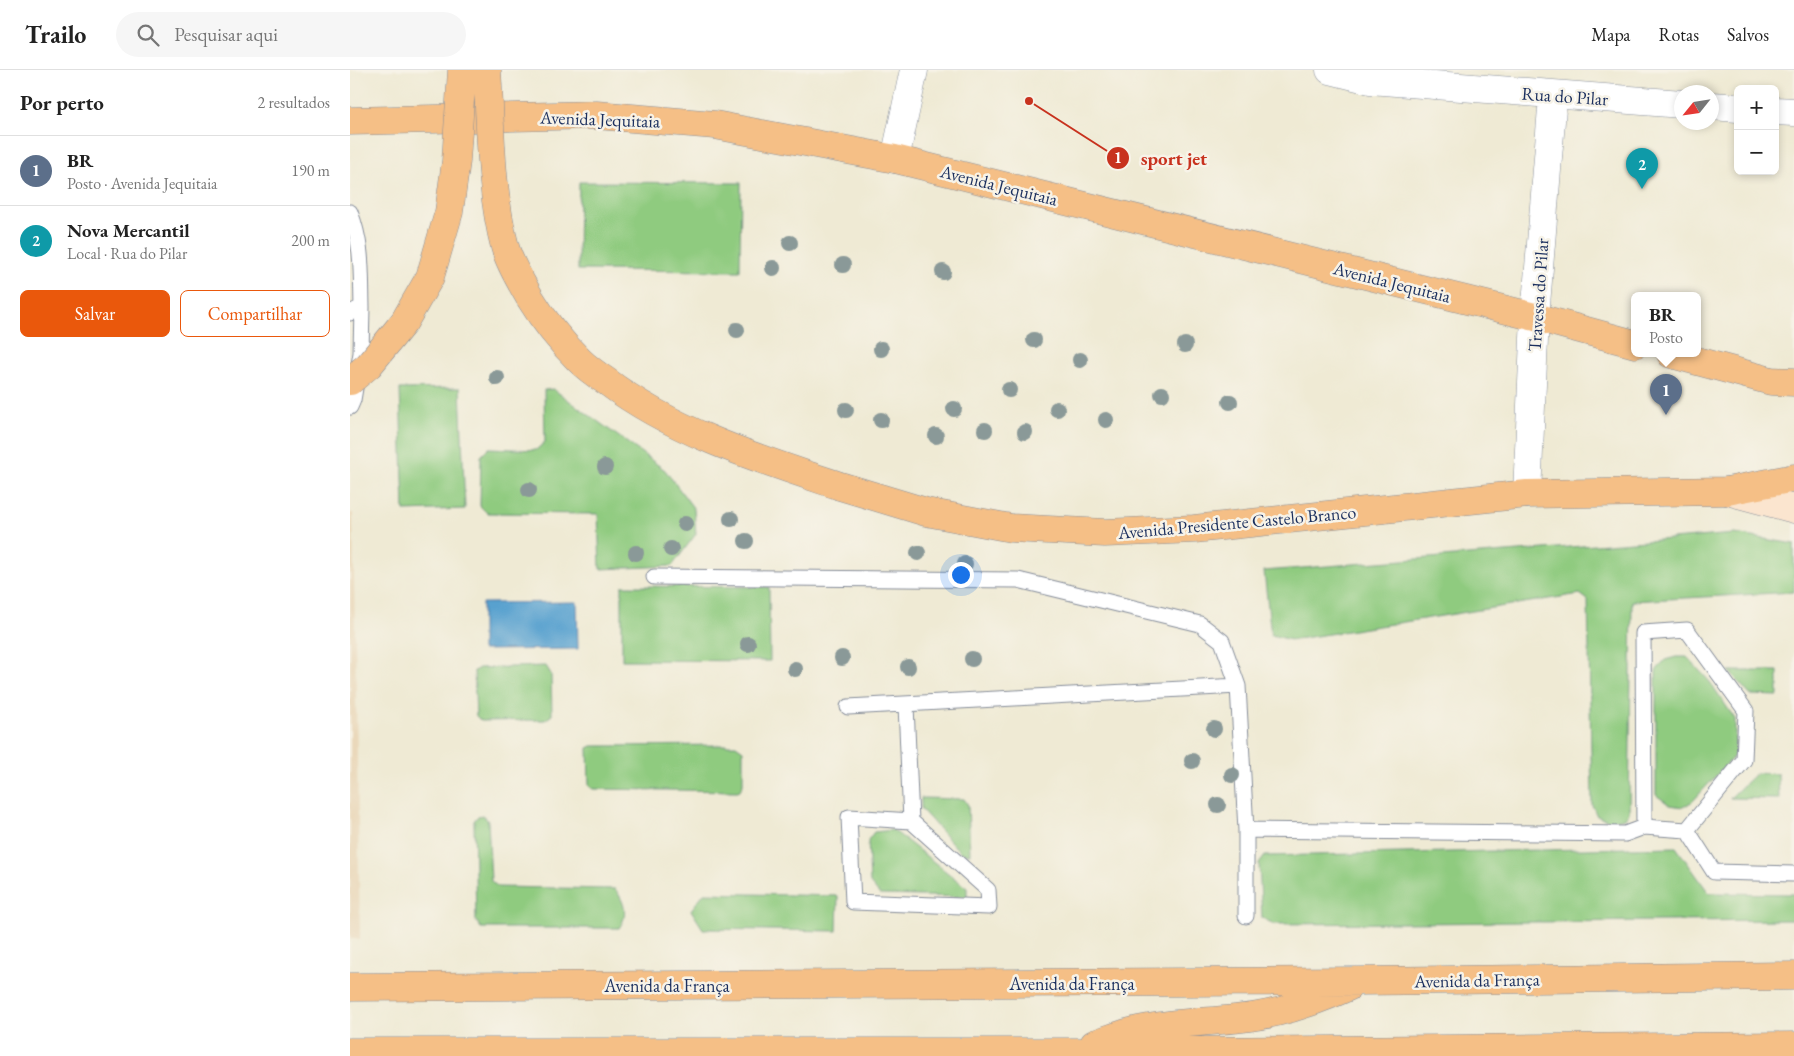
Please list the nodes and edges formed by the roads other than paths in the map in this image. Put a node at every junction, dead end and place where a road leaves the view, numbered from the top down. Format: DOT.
graph roads {
  1 [pos="462,70"];
  2 [pos="487,70"];
  3 [pos="914,70"];
  4 [pos="1330,70"];
  5 [pos="1553,96"];
  6 [pos="1674,104"];
  7 [pos="1719,107"];
  8 [pos="1734,108"];
  9 [pos="1779,111"];
  10 [pos="1794,112"];
  11 [pos="350,120"];
  12 [pos="895,159"];
  13 [pos="350,212"];
  14 [pos="356,310"];
  15 [pos="1536,317"];
  16 [pos="1631,343"];
  17 [pos="1682,357"];
  18 [pos="350,382"];
  19 [pos="1786,385"];
  20 [pos="350,407"];
  21 [pos="1794,478"];
  22 [pos="1727,491"];
  23 [pos="1527,494"];
  24 [pos="1794,509"];
  25 [pos="654,577"];
  26 [pos="1238,686"];
  27 [pos="906,705"];
  28 [pos="848,708"];
  29 [pos="911,821"];
  30 [pos="1644,827"];
  31 [pos="1246,830"];
  32 [pos="1687,830"];
  33 [pos="1794,874"];
  34 [pos="1246,916"];
  35 [pos="1794,976"];
  36 [pos="1361,981"];
  37 [pos="350,987"];
  38 [pos="1794,1046"];
  39 [pos="350,1052"];
  40 [pos="1071,1052"];
  1 -- 18 [label="main road, bridge"];
  2 -- 23 [label="main road, Avenida Presidente Castelo Branco, bridge"];
  3 -- 12 [label="street"];
  4 -- 5 [label="street, Rua do Pilar"];
  5 -- 6 [label="street, Rua do Pilar"];
  5 -- 15 [label="street, Travessa do Pilar"];
  7 -- 8 [label="street"];
  9 -- 10 [label="street"];
  11 -- 12 [label="main road, Avenida Jequitaia"];
  12 -- 15 [label="main road, Avenida Jequitaia"];
  13 -- 14 [label="lane"];
  14 -- 20 [label="lane"];
  15 -- 16 [label="main road, Avenida Jequitaia"];
  15 -- 23 [label="street, Travessa do Pilar"];
  17 -- 19 [label="main road"];
  21 -- 22 [label="main road, Avenida Presidente Castelo Branco"];
  22 -- 23 [label="main road, Avenida Presidente Castelo Branco"];
  22 -- 24 [label="main road"];
  25 -- 26 [label="lane"];
  26 -- 27 [label="lane"];
  26 -- 31 [label="lane"];
  27 -- 28 [label="lane"];
  27 -- 29 [label="lane"];
  29 -- 29 [label="lane"];
  30 -- 31 [label="lane"];
  30 -- 32 [label="lane"];
  30 -- 32 [label="lane"];
  31 -- 34 [label="lane"];
  32 -- 33 [label="lane"];
  35 -- 36 [label="main road, Avenida da França"];
  36 -- 37 [label="main road, Avenida da França"];
  36 -- 40 [label="main road"];
  38 -- 40 [label="main road"];
  39 -- 40 [label="main road"];
}
